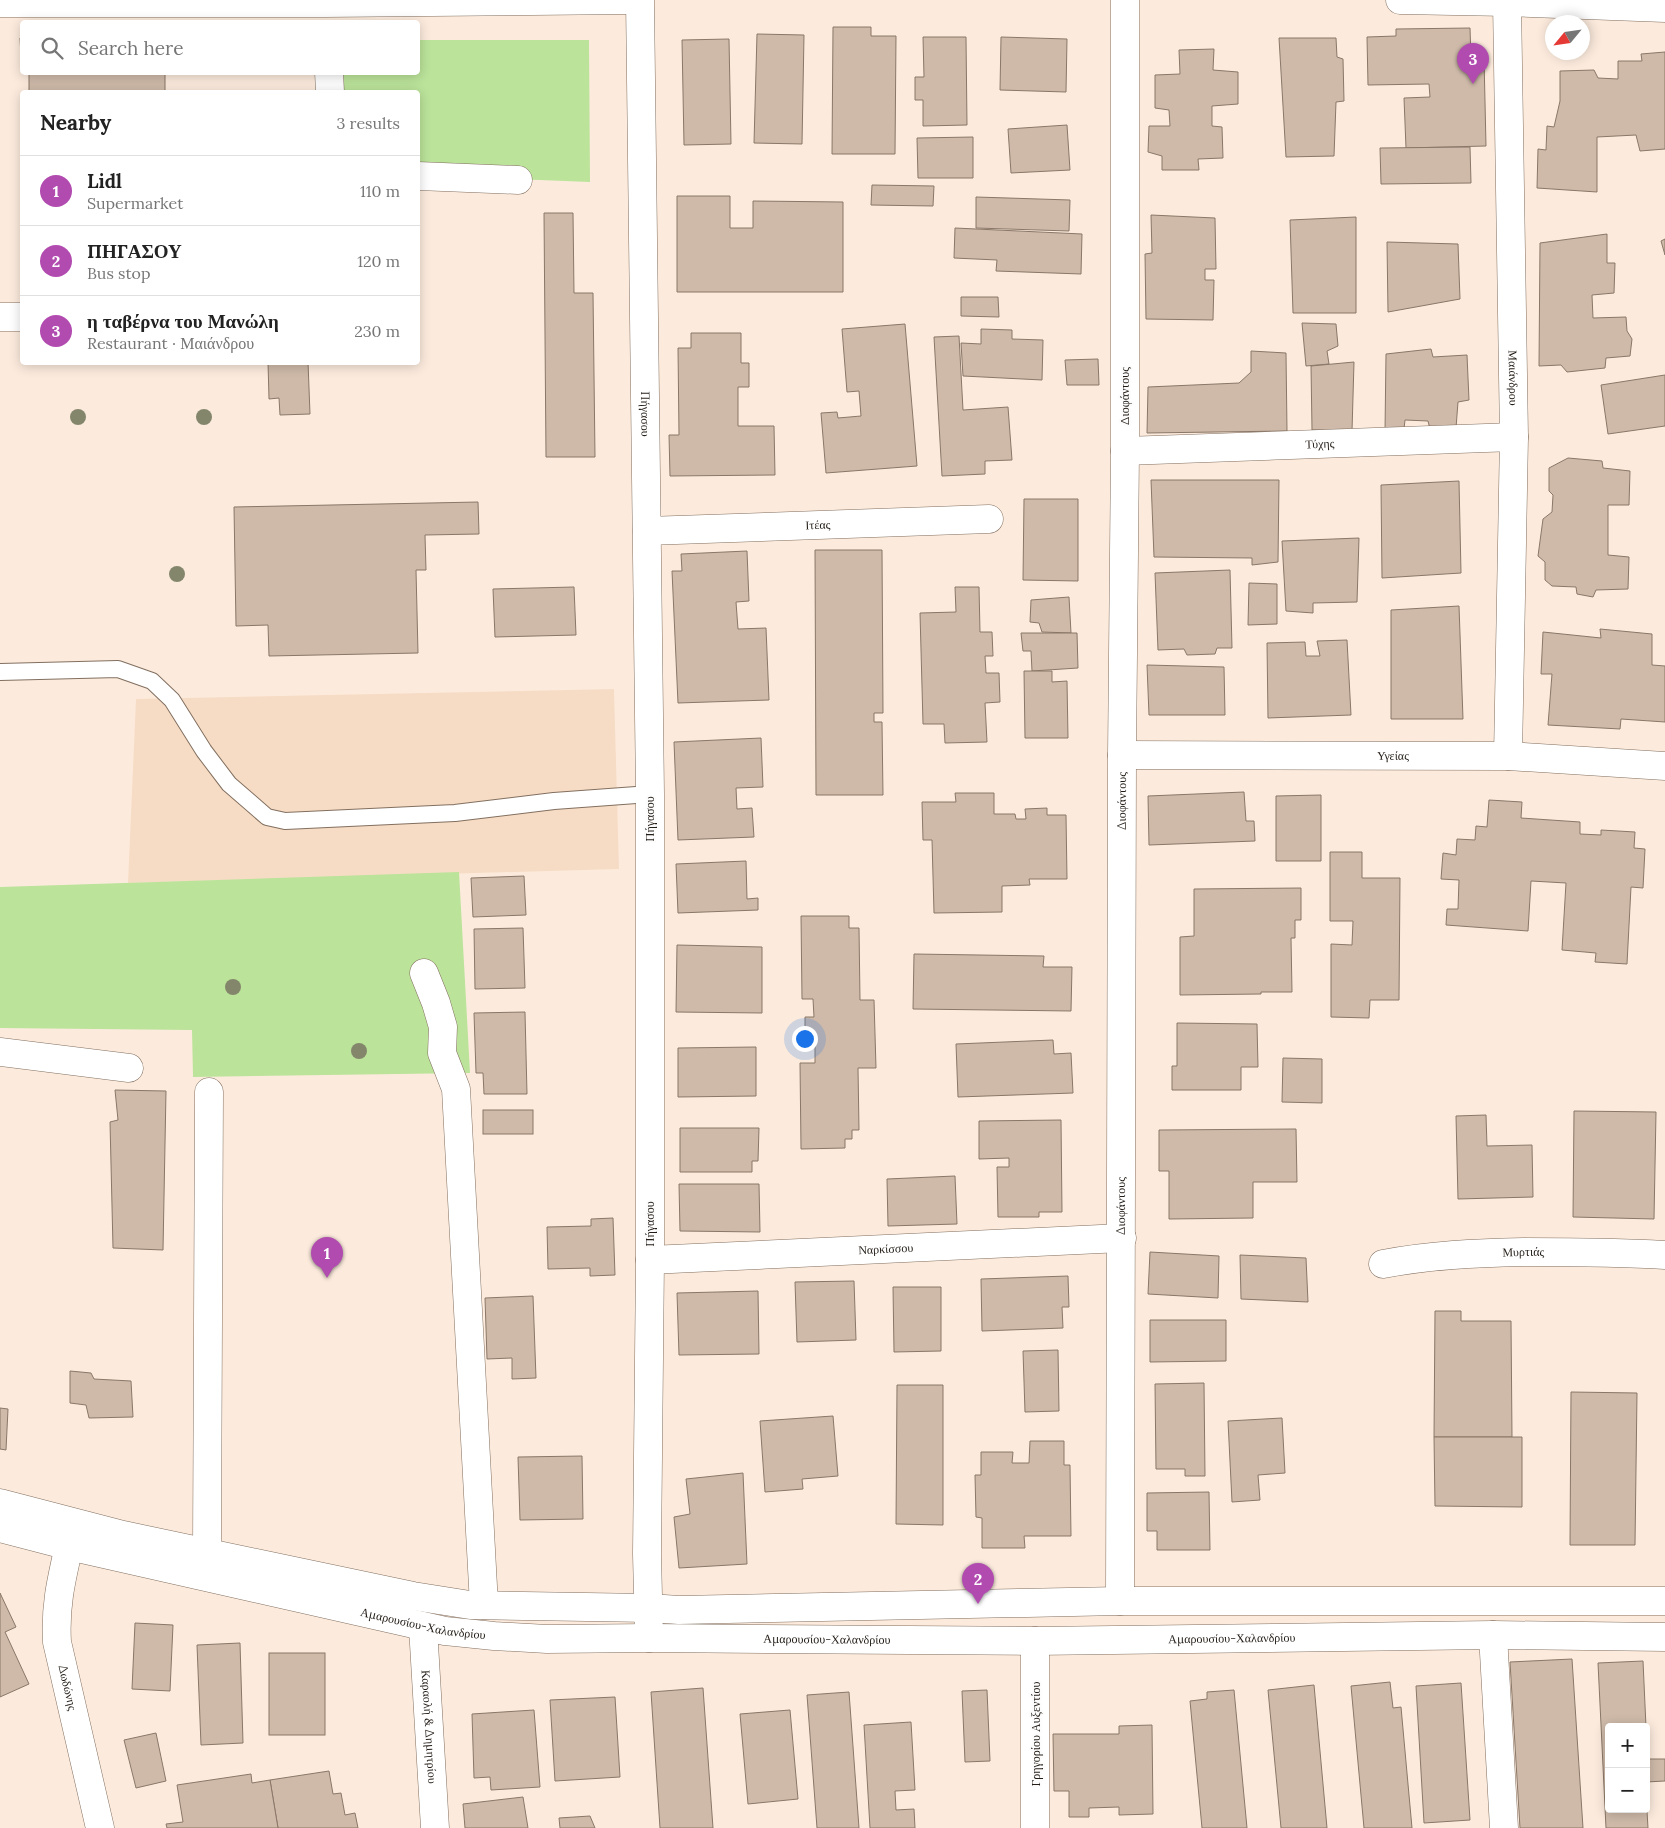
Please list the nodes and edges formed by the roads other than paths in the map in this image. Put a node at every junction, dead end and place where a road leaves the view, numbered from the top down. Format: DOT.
graph roads {
  1 [pos="628,0"];
  2 [pos="640,0"];
  3 [pos="1125,0"];
  4 [pos="1400,0"];
  5 [pos="1491,1"];
  6 [pos="0,3"];
  7 [pos="326,8"];
  8 [pos="1665,8"];
  9 [pos="329,75"];
  10 [pos="330,90"];
  11 [pos="420,176"];
  12 [pos="518,180"];
  13 [pos="0,317"];
  14 [pos="20,318"];
  15 [pos="1514,437"];
  16 [pos="1125,452"];
  17 [pos="990,519"];
  18 [pos="647,531"];
  19 [pos="0,672"];
  20 [pos="1122,755"];
  21 [pos="1508,756"];
  22 [pos="1665,766"];
  23 [pos="650,794"];
  24 [pos="424,974"];
  25 [pos="0,1052"];
  26 [pos="129,1068"];
  27 [pos="209,1092"];
  28 [pos="1122,1238"];
  29 [pos="1665,1255"];
  30 [pos="650,1260"];
  31 [pos="1383,1264"];
  32 [pos="0,1502"];
  33 [pos="0,1528"];
  34 [pos="69,1546"];
  35 [pos="207,1552"];
  36 [pos="1665,1601"];
  37 [pos="1120,1602"];
  38 [pos="484,1605"];
  39 [pos="649,1608"];
  40 [pos="423,1626"];
  41 [pos="1493,1635"];
  42 [pos="1665,1637"];
  43 [pos="649,1638"];
  44 [pos="1035,1641"];
  45 [pos="100,1828"];
  46 [pos="435,1828"];
  47 [pos="1035,1828"];
  48 [pos="1504,1828"];
  1 -- 7 [label="street"];
  2 -- 18 [label="street, Πήγασου"];
  3 -- 16 [label="street, Διοφάντους"];
  4 -- 5 [label="street"];
  5 -- 8 [label="street"];
  5 -- 15 [label="street, Μαιάνδρου"];
  6 -- 7 [label="street"];
  9 -- 10 [label="street"];
  11 -- 12 [label="street"];
  13 -- 14 [label="street"];
  15 -- 16 [label="street, Τύχης"];
  15 -- 21 [label="street, Μαιάνδρου"];
  16 -- 20 [label="street, Διοφάντους"];
  17 -- 18 [label="street, Ιτέας"];
  18 -- 23 [label="street, Πήγασου"];
  19 -- 23 [label="lane"];
  20 -- 21 [label="street, Υγείας"];
  20 -- 28 [label="street, Διοφάντους"];
  21 -- 22 [label="street, Υγείας"];
  23 -- 30 [label="street, Πήγασου"];
  24 -- 38 [label="street"];
  25 -- 26 [label="street"];
  27 -- 35 [label="street"];
  28 -- 30 [label="street, Ναρκίσσου"];
  28 -- 37 [label="street, Διοφάντους"];
  29 -- 31 [label="street, Μυρτιάς"];
  30 -- 39 [label="street, Πήγασου"];
  32 -- 35 [label="street, Αμαρουσίου-Χαλανδρίου"];
  33 -- 34 [label="street, Αμαρουσίου-Χαλανδρίου"];
  34 -- 40 [label="street, Αμαρουσίου-Χαλανδρίου"];
  34 -- 45 [label="street, Δωδώνης"];
  35 -- 38 [label="street, Αμαρουσίου-Χαλανδρίου"];
  36 -- 37 [label="street, Αμαρουσίου-Χαλανδρίου"];
  37 -- 39 [label="street, Αμαρουσίου-Χαλανδρίου"];
  38 -- 39 [label="street, Αμαρουσίου-Χαλανδρίου"];
  39 -- 43 [label="street, Πήγασου"];
  40 -- 43 [label="street, Αμαρουσίου-Χαλανδρίου"];
  40 -- 46 [label="street, Καραολή & Δημητρίου"];
  41 -- 42 [label="street, Αμαρουσίου-Χαλανδρίου"];
  41 -- 44 [label="street, Αμαρουσίου-Χαλανδρίου"];
  41 -- 48 [label="street"];
  43 -- 44 [label="street, Αμαρουσίου-Χαλανδρίου"];
  44 -- 47 [label="street, Γρηγορίου Αυξεντίου"];
}
